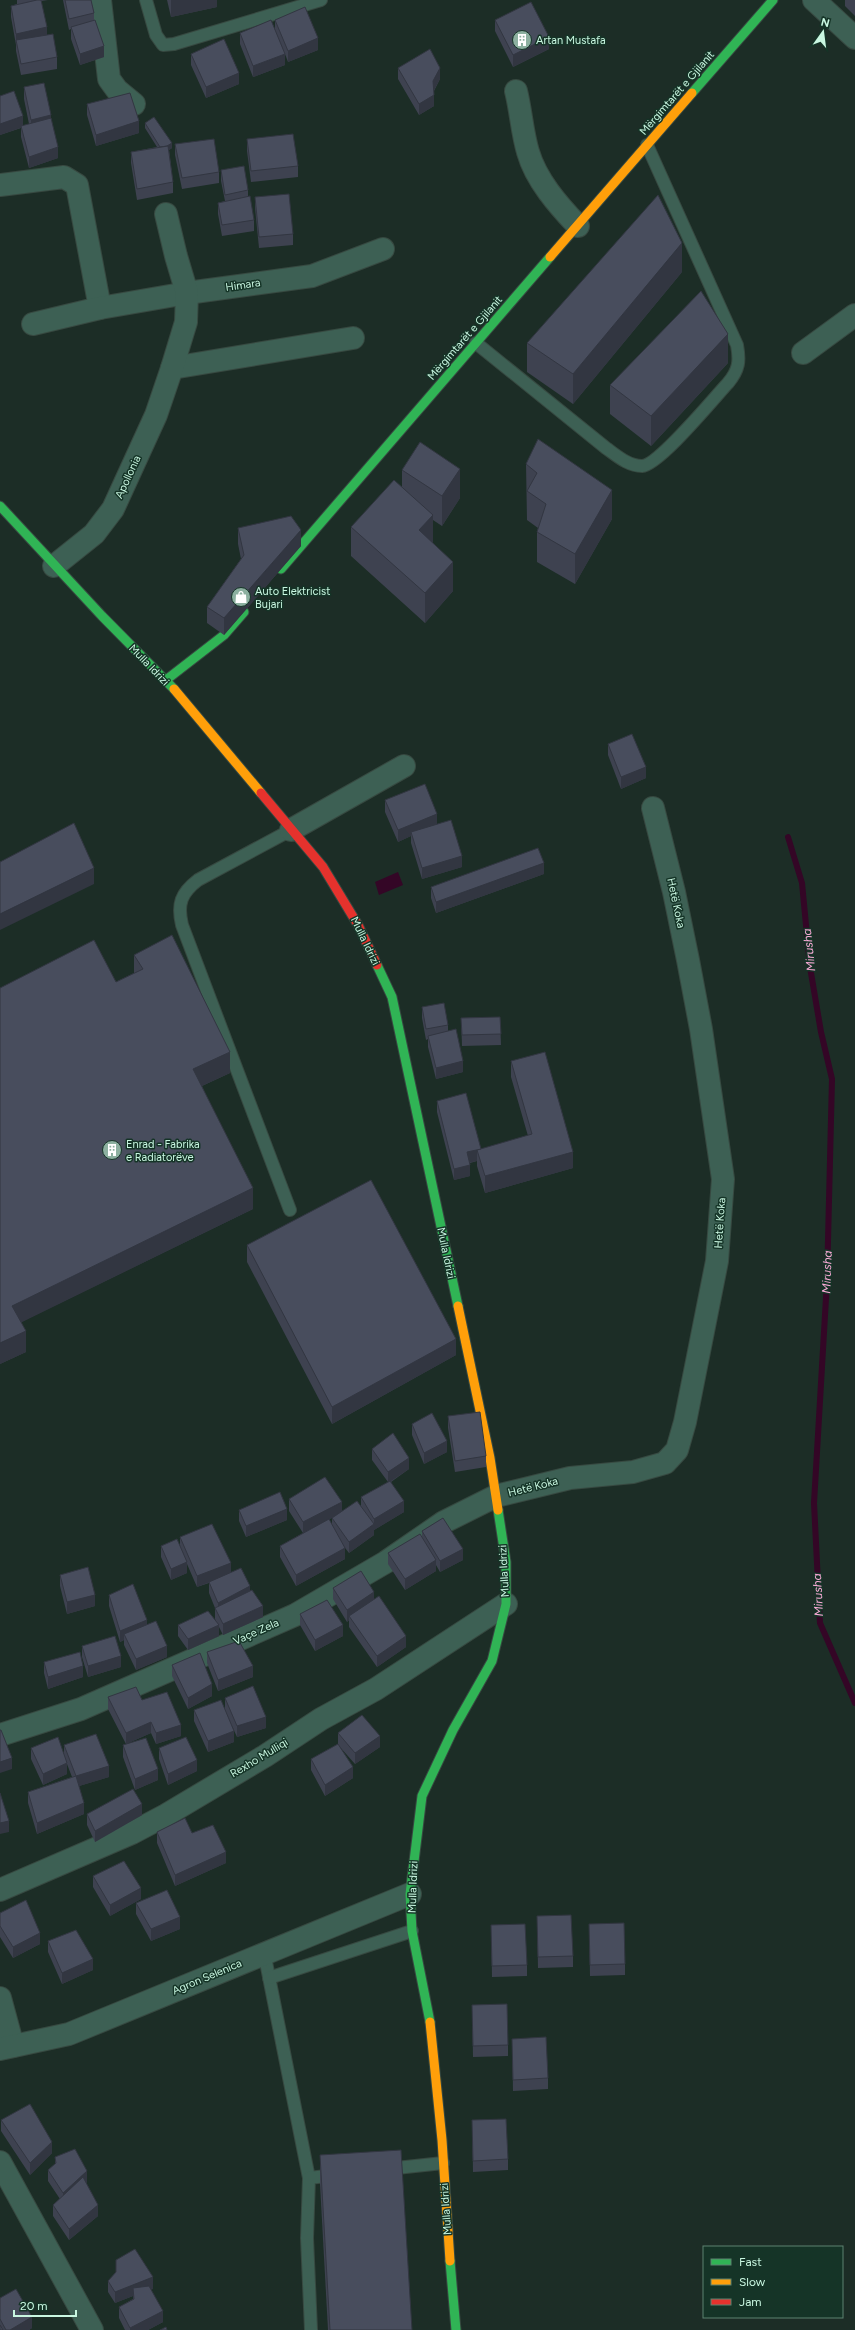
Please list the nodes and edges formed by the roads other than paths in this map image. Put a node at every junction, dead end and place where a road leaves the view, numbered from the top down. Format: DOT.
graph roads {
  1 [pos="100,0"];
  2 [pos="146,0"];
  3 [pos="321,0"];
  4 [pos="773,0"];
  5 [pos="814,0"];
  6 [pos="855,38"];
  7 [pos="516,91"];
  8 [pos="134,104"];
  9 [pos="648,145"];
  10 [pos="0,185"];
  11 [pos="166,214"];
  12 [pos="578,226"];
  13 [pos="383,249"];
  14 [pos="187,293"];
  15 [pos="100,308"];
  16 [pos="855,315"];
  17 [pos="33,324"];
  18 [pos="353,338"];
  19 [pos="476,343"];
  20 [pos="803,353"];
  21 [pos="172,368"];
  22 [pos="1,508"];
  23 [pos="54,566"];
  24 [pos="275,576"];
  25 [pos="250,605"];
  26 [pos="166,680"];
  27 [pos="404,766"];
  28 [pos="653,808"];
  29 [pos="291,830"];
  30 [pos="290,1210"];
  31 [pos="496,1496"];
  32 [pos="506,1604"];
  33 [pos="0,1735"];
  34 [pos="0,1890"];
  35 [pos="410,1894"];
  36 [pos="412,1931"];
  37 [pos="264,1952"];
  38 [pos="269,1978"];
  39 [pos="0,1998"];
  40 [pos="6,2048"];
  41 [pos="0,2162"];
  42 [pos="443,2163"];
  43 [pos="372,2171"];
  44 [pos="348,2174"];
  45 [pos="309,2178"];
  46 [pos="92,2330"];
  47 [pos="311,2330"];
  48 [pos="456,2330"];
  1 -- 8 [label="street"];
  2 -- 3 [label="lane"];
  4 -- 9 [label="street, Mërgimtarët e Gjilanit"];
  5 -- 6 [label="street"];
  7 -- 12 [label="street"];
  9 -- 12 [label="street, Mërgimtarët e Gjilanit"];
  9 -- 19 [label="lane"];
  10 -- 15 [label="street"];
  11 -- 14 [label="street, Apollonia"];
  12 -- 19 [label="street, Mërgimtarët e Gjilanit"];
  13 -- 14 [label="street, Himara"];
  14 -- 15 [label="street, Himara"];
  14 -- 21 [label="street, Apollonia"];
  15 -- 17 [label="street, Himara"];
  16 -- 20 [label="street"];
  18 -- 21 [label="street"];
  19 -- 24 [label="street, Mërgimtarët e Gjilanit"];
  21 -- 23 [label="street, Apollonia"];
  22 -- 23 [label="street, Mulla Idrizi"];
  23 -- 26 [label="street, Mulla Idrizi"];
  25 -- 26 [label="street"];
  26 -- 29 [label="street, Mulla Idrizi"];
  27 -- 29 [label="street"];
  28 -- 31 [label="street, Hetë Koka"];
  29 -- 30 [label="lane"];
  29 -- 31 [label="street, Mulla Idrizi"];
  31 -- 32 [label="street, Mulla Idrizi"];
  31 -- 33 [label="street, Vaçe Zela"];
  32 -- 34 [label="street, Rexho Mulliqi"];
  32 -- 35 [label="street, Mulla Idrizi"];
  35 -- 36 [label="street, Mulla Idrizi"];
  35 -- 37 [label="street, Agron Selenica"];
  36 -- 38 [label="lane"];
  36 -- 42 [label="street, Mulla Idrizi"];
  37 -- 38 [label="lane"];
  37 -- 40 [label="street, Agron Selenica"];
  38 -- 45 [label="lane"];
  39 -- 40 [label="street"];
  41 -- 46 [label="street"];
  42 -- 43 [label="lane"];
  42 -- 48 [label="street, Mulla Idrizi"];
  44 -- 45 [label="lane"];
  45 -- 47 [label="lane"];
}
